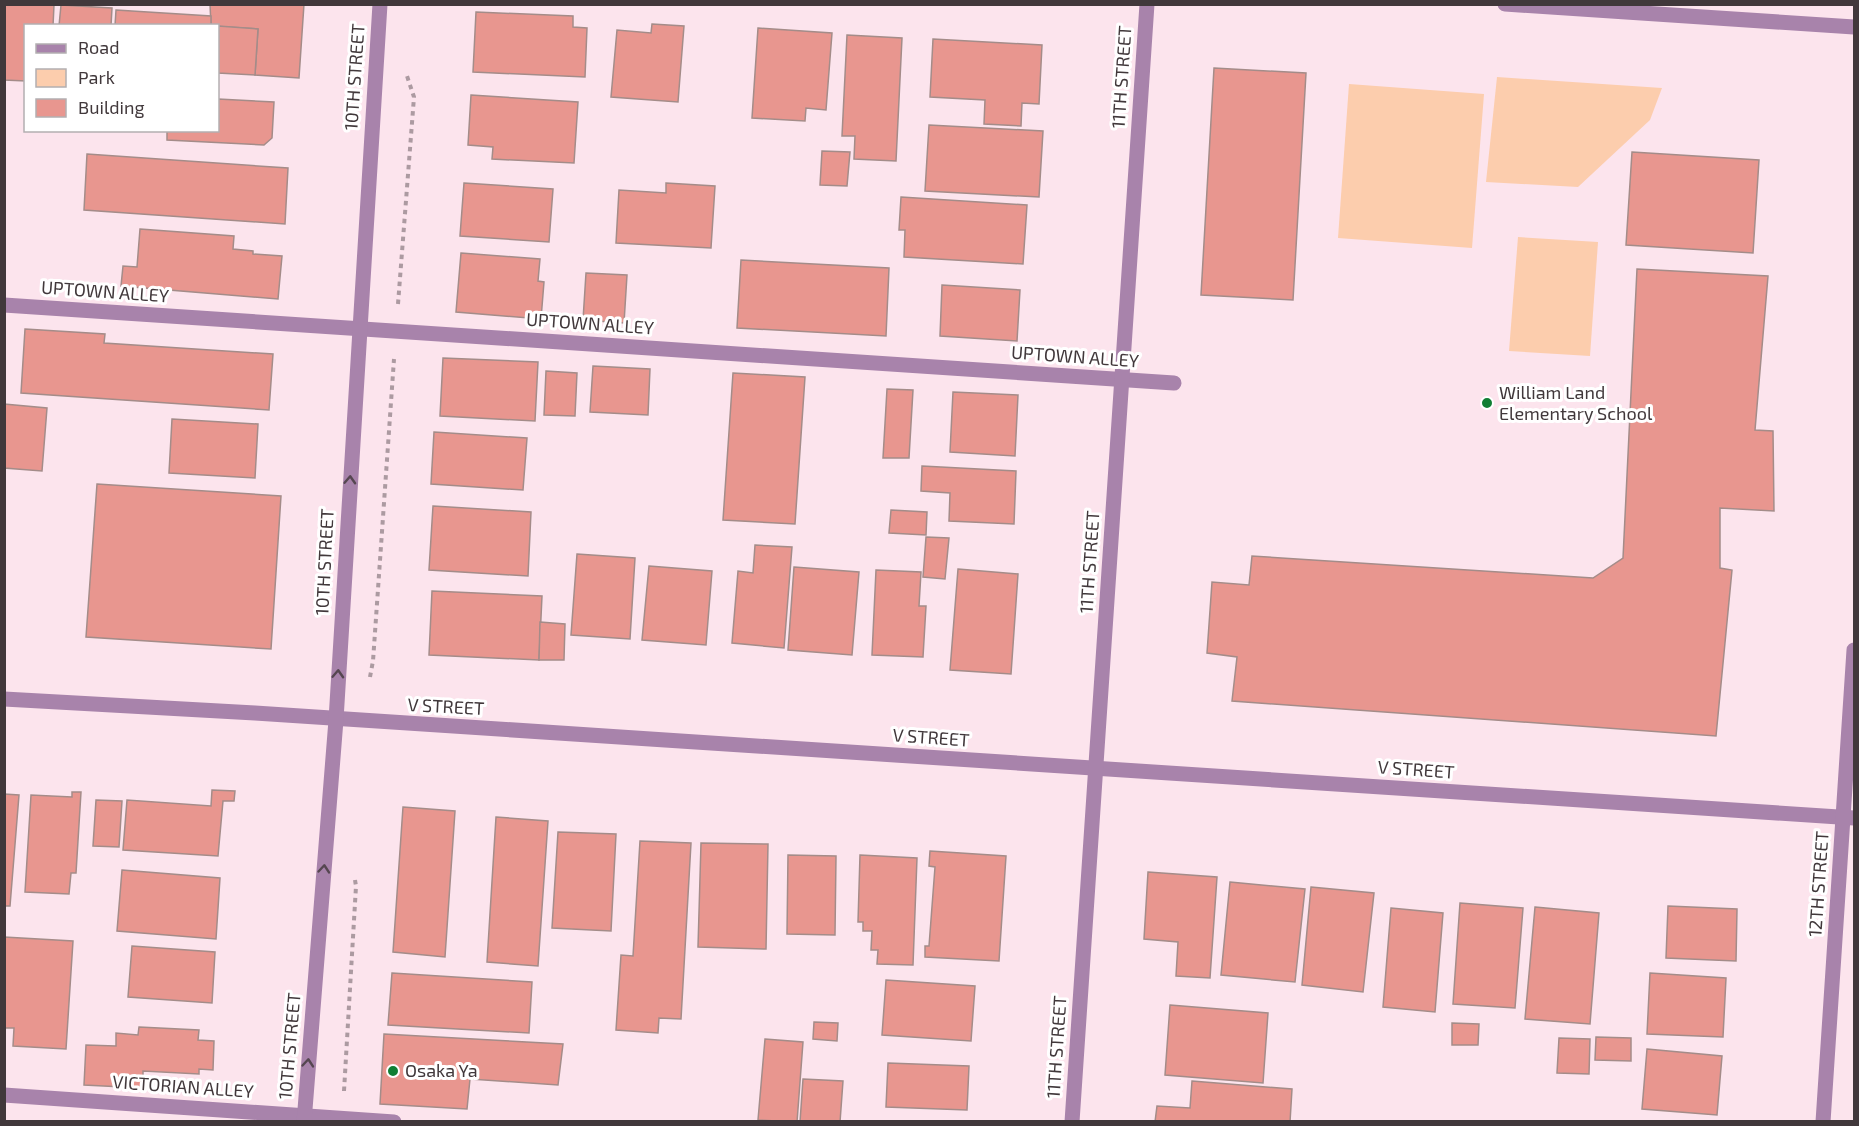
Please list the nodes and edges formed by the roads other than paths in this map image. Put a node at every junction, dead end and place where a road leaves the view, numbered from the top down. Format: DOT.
graph roads {
  1 [pos="380,4"];
  2 [pos="1147,4"];
  3 [pos="1505,4"];
  4 [pos="1854,27"];
  5 [pos="4,304"];
  6 [pos="358,329"];
  7 [pos="1122,379"];
  8 [pos="1174,383"];
  9 [pos="1854,650"];
  10 [pos="4,699"];
  11 [pos="336,720"];
  12 [pos="1096,768"];
  13 [pos="1849,818"];
  14 [pos="4,1095"];
  15 [pos="304,1118"];
  16 [pos="394,1122"];
  17 [pos="1072,1122"];
  18 [pos="1823,1122"];
  1 -- 6 [label="street, 10TH STREET"];
  2 -- 7 [label="street, 11TH STREET"];
  3 -- 4 [label="street"];
  5 -- 6 [label="street, UPTOWN ALLEY"];
  6 -- 7 [label="street, UPTOWN ALLEY"];
  11 -- 6 [label="street, 10TH STREET, one-way"];
  7 -- 8 [label="street, UPTOWN ALLEY"];
  7 -- 12 [label="street, 11TH STREET"];
  9 -- 13 [label="street, 12TH STREET"];
  10 -- 11 [label="street, V STREET"];
  11 -- 12 [label="street, V STREET"];
  15 -- 11 [label="street, 10TH STREET, one-way"];
  12 -- 13 [label="street, V STREET"];
  12 -- 17 [label="street, 11TH STREET"];
  13 -- 18 [label="street, 12TH STREET"];
  14 -- 15 [label="street, VICTORIAN ALLEY"];
  15 -- 16 [label="street, VICTORIAN ALLEY"];
}
